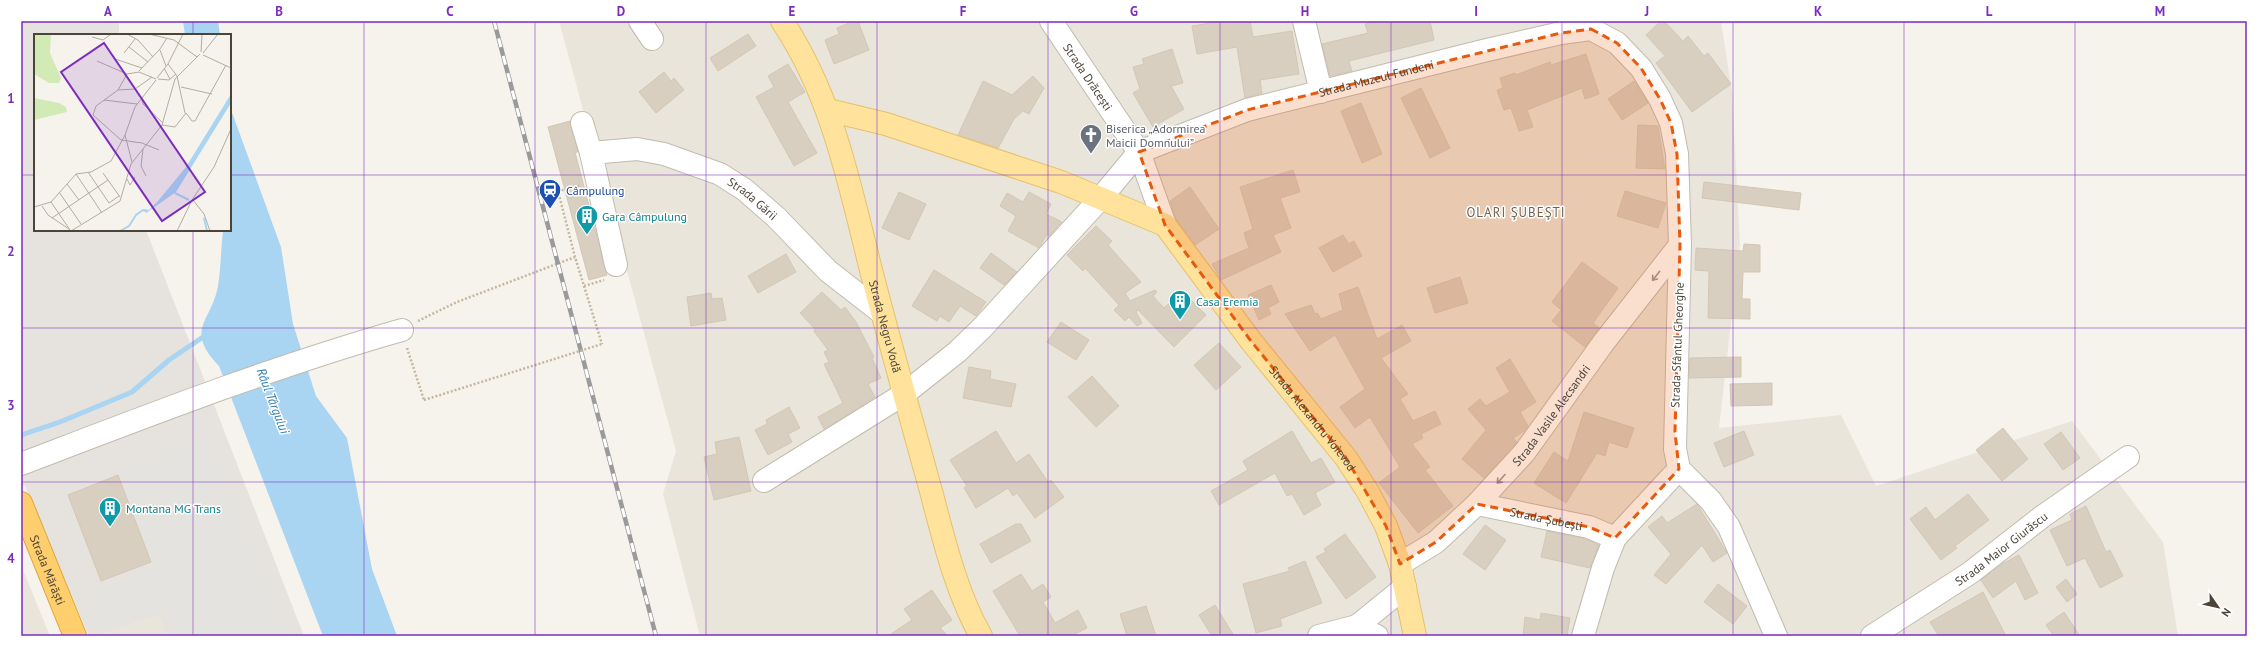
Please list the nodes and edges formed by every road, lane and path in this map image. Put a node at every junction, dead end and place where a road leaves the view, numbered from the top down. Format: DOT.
graph roads {
  1 [pos="640,21"];
  2 [pos="782,21"];
  3 [pos="1051,21"];
  4 [pos="1304,21"];
  5 [pos="652,39"];
  6 [pos="1617,43"];
  7 [pos="1321,92"];
  8 [pos="828,110"];
  9 [pos="582,123"];
  10 [pos="1139,152"];
  11 [pos="591,153"];
  12 [pos="597,183"];
  13 [pos="1100,199"];
  14 [pos="1165,225"];
  15 [pos="1680,245"];
  16 [pos="575,257"];
  17 [pos="616,265"];
  18 [pos="882,313"];
  19 [pos="404,338"];
  20 [pos="904,394"];
  21 [pos="2128,457"];
  22 [pos="21,464"];
  23 [pos="1679,469"];
  24 [pos="764,481"];
  25 [pos="21,503"];
  26 [pos="1477,504"];
  27 [pos="1615,538"];
  28 [pos="1400,564"];
  29 [pos="1405,587"];
  30 [pos="1357,626"];
  31 [pos="75,636"];
  32 [pos="980,636"];
  33 [pos="1319,636"];
  34 [pos="1377,636"];
  35 [pos="1415,636"];
  36 [pos="1583,636"];
  37 [pos="1776,636"];
  38 [pos="1872,636"];
  1 -- 5 [label="street"];
  2 -- 8 [label="main road, Strada Negru Vodă"];
  3 -- 10 [label="street, Strada Drăcești"];
  4 -- 7 [label="street"];
  6 -- 7 [label="street, Strada Muzeul Fundeni"];
  6 -- 15 [label="street, Strada Sfântul Gheorghe"];
  7 -- 10 [label="street, Strada Muzeul Fundeni"];
  8 -- 13 [label="main road"];
  8 -- 18 [label="main road, Strada Negru Vodă"];
  9 -- 11 [label="street"];
  10 -- 13 [label="street"];
  10 -- 14 [label="street, Strada Drăcești"];
  11 -- 12 [label="street"];
  11 -- 18 [label="street, Strada Gării"];
  12 -- 16 [label="path"];
  12 -- 17 [label="street"];
  13 -- 14 [label="main road"];
  13 -- 20 [label="street"];
  14 -- 28 [label="main road, Strada Alexandru Voievod"];
  15 -- 23 [label="street, Strada Sfântul Gheorghe"];
  15 -- 26 [label="street, Strada Vasile Alecsandri, one-way"];
  16 -- 19 [label="path"];
  16 -- 19 [label="path, bridge"];
  18 -- 20 [label="main road, Strada Negru Vodă"];
  19 -- 22 [label="street"];
  20 -- 24 [label="street"];
  20 -- 32 [label="main road, Strada Negru Vodă"];
  21 -- 38 [label="street, Strada Maior Giurăscu"];
  23 -- 27 [label="street"];
  23 -- 37 [label="street"];
  25 -- 31 [label="highway, Strada Mărăști"];
  26 -- 27 [label="street, Strada Șubești"];
  26 -- 28 [label="street, Strada Vasile Alecsandri"];
  27 -- 36 [label="street"];
  28 -- 29 [label="main road, Strada Alexandru Voievod"];
  29 -- 30 [label="street"];
  29 -- 35 [label="main road, Strada Alexandru Voievod"];
  30 -- 33 [label="street"];
  30 -- 34 [label="street"];
}
